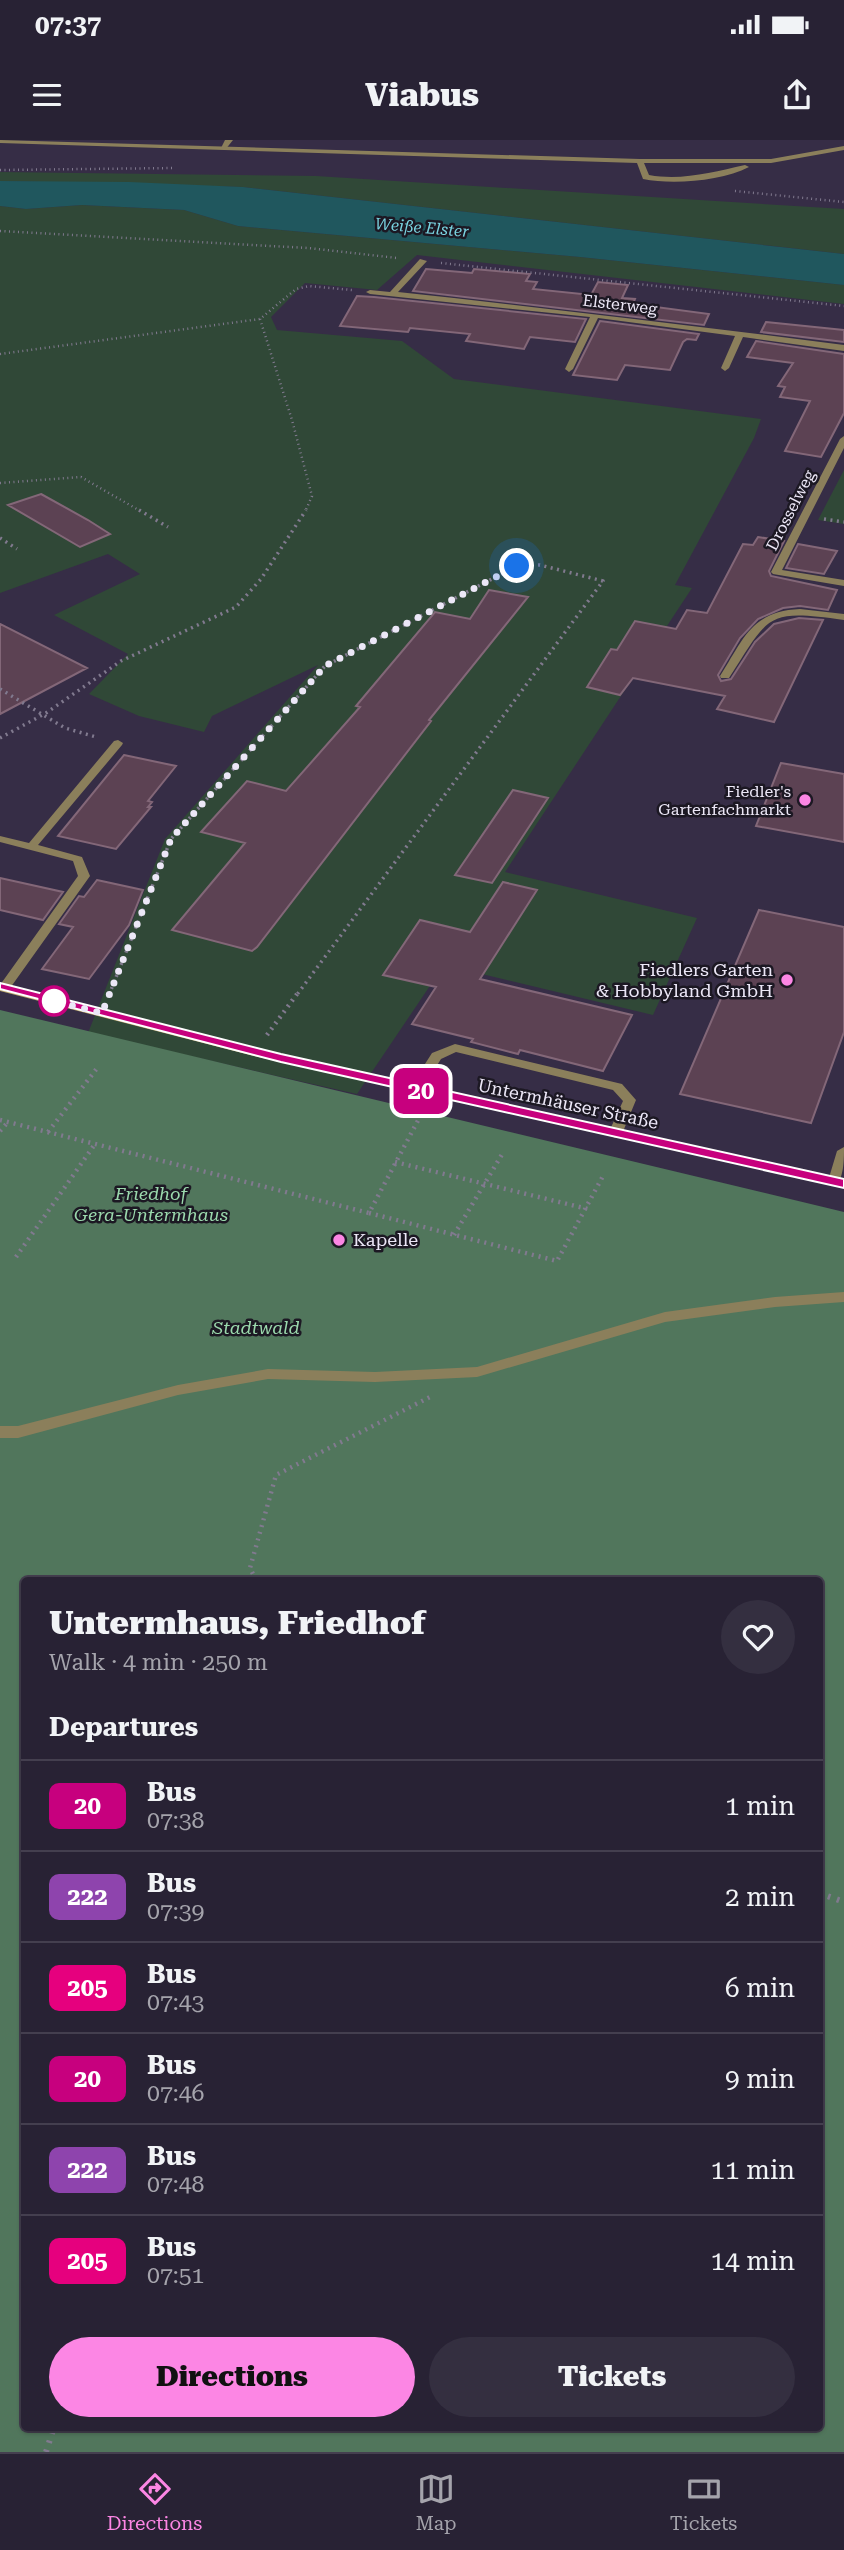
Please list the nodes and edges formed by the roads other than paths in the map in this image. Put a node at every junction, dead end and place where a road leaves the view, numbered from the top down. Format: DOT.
graph roads {
  1 [pos="0,141"];
  2 [pos="227,144"];
  3 [pos="844,148"];
  4 [pos="640,161"];
  5 [pos="771,161"];
  6 [pos="423,261"];
  7 [pos="370,292"];
  8 [pos="392,294"];
  9 [pos="596,315"];
  10 [pos="741,333"];
  11 [pos="844,348"];
  12 [pos="725,368"];
  13 [pos="569,369"];
  14 [pos="844,439"];
  15 [pos="844,583"];
  16 [pos="844,617"];
  17 [pos="725,676"];
  18 [pos="118,743"];
  19 [pos="0,839"];
  20 [pos="32,846"];
  21 [pos="2,987"];
  22 [pos="415,1089"];
  23 [pos="615,1133"];
  24 [pos="844,1151"];
  25 [pos="839,1183"];
  26 [pos="844,1297"];
  27 [pos="0,1432"];
  1 -- 2 [label="street"];
  2 -- 4 [label="street"];
  3 -- 5 [label="street"];
  4 -- 5 [label="street"];
  4 -- 5 [label="street"];
  6 -- 8 [label="street"];
  7 -- 8 [label="street, Elsterweg"];
  8 -- 9 [label="street, Elsterweg"];
  9 -- 10 [label="street, Elsterweg"];
  9 -- 13 [label="street"];
  10 -- 11 [label="street, Elsterweg"];
  10 -- 12 [label="street"];
  14 -- 15 [label="street, Drosselweg"];
  16 -- 17 [label="street"];
  18 -- 20 [label="street"];
  19 -- 20 [label="street"];
  20 -- 21 [label="street"];
  21 -- 22 [label="main road, Untermhäuser Straße"];
  22 -- 23 [label="main road, Untermhäuser Straße"];
  22 -- 23 [label="street"];
  23 -- 25 [label="main road, Untermhäuser Straße"];
  24 -- 25 [label="street"];
  26 -- 27 [label="street"];
}
